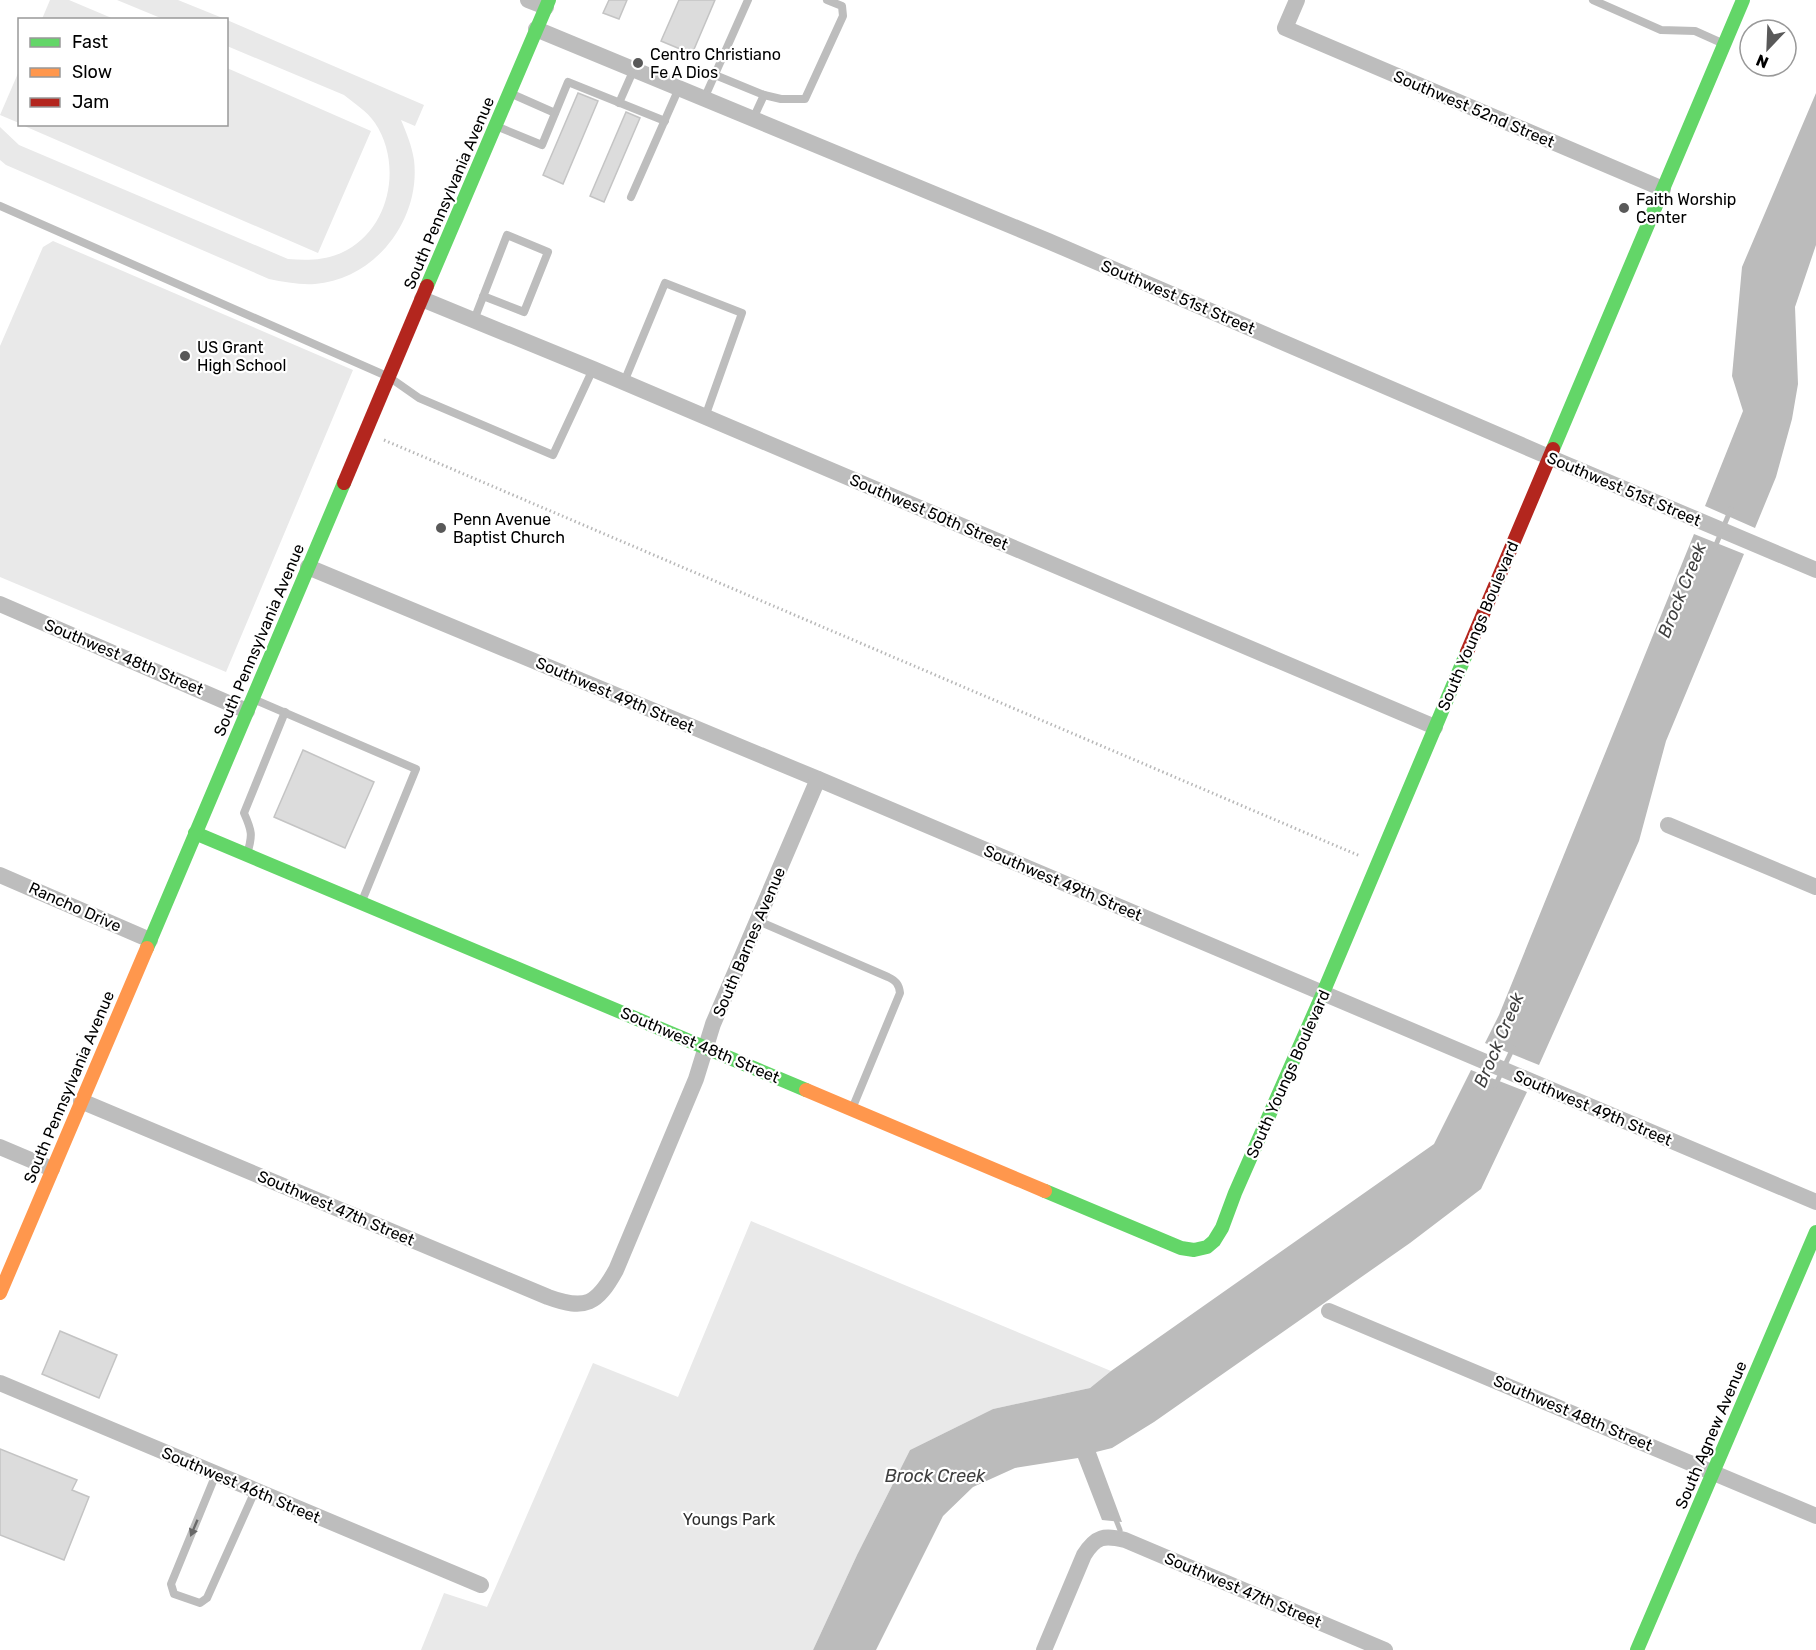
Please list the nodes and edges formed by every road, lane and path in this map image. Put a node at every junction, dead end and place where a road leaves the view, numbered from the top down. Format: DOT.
graph roads {
  1 [pos="528,0"];
  2 [pos="748,0"];
  3 [pos="827,0"];
  4 [pos="1297,0"];
  5 [pos="1593,0"];
  6 [pos="1743,0"];
  7 [pos="547,4"];
  8 [pos="536,29"];
  9 [pos="1724,45"];
  10 [pos="634,69"];
  11 [pos="715,75"];
  12 [pos="679,88"];
  13 [pos="510,93"];
  14 [pos="764,95"];
  15 [pos="704,99"];
  16 [pos="619,103"];
  17 [pos="555,113"];
  18 [pos="753,118"];
  19 [pos="665,121"];
  20 [pos="495,126"];
  21 [pos="1663,189"];
  22 [pos="631,197"];
  23 [pos="0,206"];
  24 [pos="483,296"];
  25 [pos="422,299"];
  26 [pos="474,320"];
  27 [pos="592,369"];
  28 [pos="389,377"];
  29 [pos="624,382"];
  30 [pos="705,417"];
  31 [pos="366,432"];
  32 [pos="1550,457"];
  33 [pos="308,567"];
  34 [pos="1816,570"];
  35 [pos="0,604"];
  36 [pos="250,705"];
  37 [pos="285,712"];
  38 [pos="1435,727"];
  39 [pos="818,779"];
  40 [pos="1668,825"];
  41 [pos="195,833"];
  42 [pos="247,854"];
  43 [pos="1377,863"];
  44 [pos="0,875"];
  45 [pos="1816,887"];
  46 [pos="362,902"];
  47 [pos="758,921"];
  48 [pos="150,940"];
  49 [pos="1323,993"];
  50 [pos="706,1047"];
  51 [pos="81,1101"];
  52 [pos="852,1110"];
  53 [pos="0,1147"];
  54 [pos="52,1169"];
  55 [pos="1816,1203"];
  56 [pos="1816,1232"];
  57 [pos="1205,1248"];
  58 [pos="6,1265"];
  59 [pos="0,1293"];
  60 [pos="592,1301"];
  61 [pos="1329,1311"];
  62 [pos="0,1383"];
  63 [pos="1713,1473"];
  64 [pos="216,1474"];
  65 [pos="255,1491"];
  66 [pos="1816,1516"];
  67 [pos="481,1586"];
  68 [pos="1044,1650"];
  69 [pos="1385,1650"];
  70 [pos="1637,1650"];
  1 -- 7 [label="street"];
  2 -- 11 [label="lane"];
  3 -- 14 [label="lane"];
  4 -- 21 [label="street, Southwest 52nd Street"];
  5 -- 9 [label="lane"];
  6 -- 9 [label="street, South Youngs Boulevard"];
  7 -- 8 [label="street, South Pennsylvania Avenue"];
  8 -- 10 [label="street, Southwest 51st Street"];
  8 -- 13 [label="street, South Pennsylvania Avenue"];
  9 -- 21 [label="street, South Youngs Boulevard"];
  10 -- 12 [label="street, Southwest 51st Street"];
  10 -- 16 [label="lane"];
  11 -- 14 [label="lane"];
  11 -- 15 [label="lane"];
  12 -- 15 [label="street, Southwest 51st Street"];
  12 -- 19 [label="lane"];
  13 -- 17 [label="lane"];
  13 -- 20 [label="street, South Pennsylvania Avenue"];
  14 -- 18 [label="lane"];
  15 -- 18 [label="street, Southwest 51st Street"];
  16 -- 17 [label="lane"];
  16 -- 19 [label="lane"];
  17 -- 20 [label="lane"];
  18 -- 32 [label="street, Southwest 51st Street"];
  19 -- 22 [label="lane"];
  20 -- 25 [label="street, South Pennsylvania Avenue"];
  21 -- 32 [label="street, South Youngs Boulevard"];
  23 -- 28 [label="lane"];
  24 -- 24 [label="lane"];
  24 -- 26 [label="lane"];
  25 -- 26 [label="street, Southwest 50th Street"];
  25 -- 28 [label="street, South Pennsylvania Avenue"];
  26 -- 27 [label="street, Southwest 50th Street"];
  27 -- 28 [label="lane"];
  27 -- 29 [label="street, Southwest 50th Street"];
  28 -- 31 [label="street, South Pennsylvania Avenue"];
  29 -- 30 [label="street, Southwest 50th Street"];
  29 -- 30 [label="lane"];
  30 -- 38 [label="street, Southwest 50th Street"];
  31 -- 33 [label="street, South Pennsylvania Avenue"];
  31 -- 43 [label="path"];
  32 -- 34 [label="street, Southwest 51st Street"];
  32 -- 38 [label="street, South Youngs Boulevard"];
  33 -- 36 [label="street, South Pennsylvania Avenue"];
  33 -- 39 [label="street, Southwest 49th Street"];
  35 -- 36 [label="street, Southwest 48th Street"];
  36 -- 37 [label="lane"];
  36 -- 41 [label="street, South Pennsylvania Avenue"];
  37 -- 42 [label="lane"];
  37 -- 46 [label="lane"];
  38 -- 43 [label="street, South Youngs Boulevard"];
  39 -- 47 [label="street, South Barnes Avenue"];
  39 -- 49 [label="street, Southwest 49th Street"];
  40 -- 45 [label="street"];
  41 -- 42 [label="street, Southwest 48th Street"];
  41 -- 48 [label="street, South Pennsylvania Avenue"];
  42 -- 46 [label="street, Southwest 48th Street"];
  43 -- 49 [label="street, South Youngs Boulevard"];
  44 -- 48 [label="street, Rancho Drive"];
  46 -- 50 [label="street, Southwest 48th Street"];
  47 -- 50 [label="street, South Barnes Avenue"];
  47 -- 52 [label="lane"];
  48 -- 51 [label="street, South Pennsylvania Avenue"];
  49 -- 55 [label="street, Southwest 49th Street"];
  49 -- 57 [label="street, South Youngs Boulevard"];
  50 -- 52 [label="street, Southwest 48th Street"];
  50 -- 60 [label="street, South Barnes Avenue"];
  51 -- 54 [label="street, South Pennsylvania Avenue"];
  51 -- 60 [label="street, Southwest 47th Street"];
  52 -- 57 [label="street, Southwest 48th Street"];
  53 -- 54 [label="street"];
  54 -- 58 [label="street, South Pennsylvania Avenue"];
  56 -- 63 [label="street, South Agnew Avenue"];
  58 -- 59 [label="street, South Pennsylvania Avenue"];
  61 -- 63 [label="street, Southwest 48th Street"];
  62 -- 64 [label="street, Southwest 46th Street"];
  63 -- 66 [label="street, Southwest 48th Street"];
  63 -- 70 [label="street, South Agnew Avenue"];
  64 -- 65 [label="street, Southwest 46th Street"];
  64 -- 65 [label="lane, one-way"];
  65 -- 67 [label="street, Southwest 46th Street"];
  68 -- 69 [label="street, Southwest 47th Street"];
}
